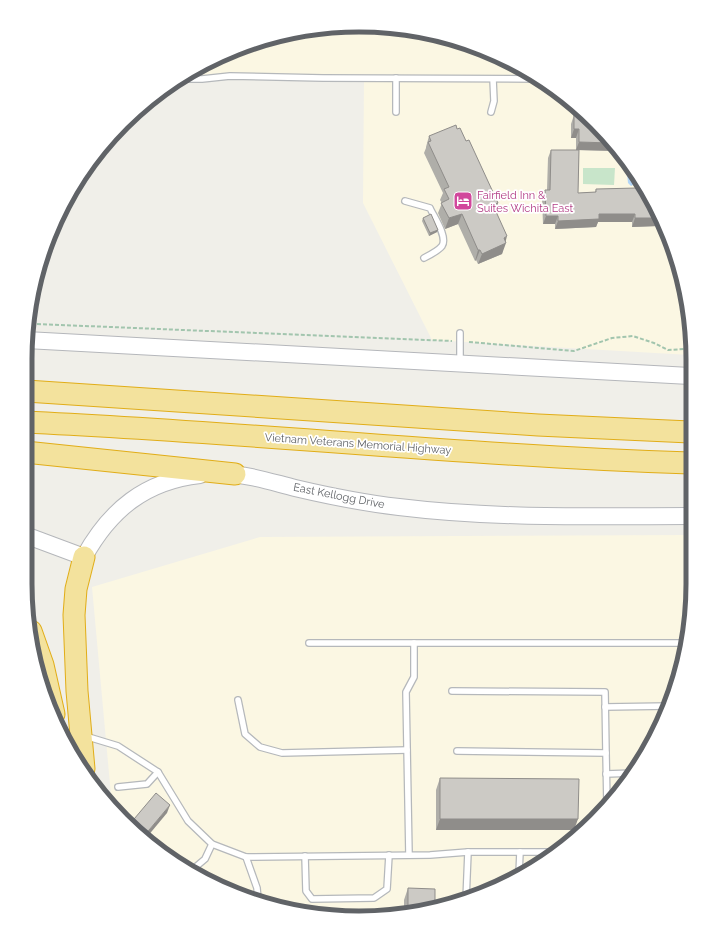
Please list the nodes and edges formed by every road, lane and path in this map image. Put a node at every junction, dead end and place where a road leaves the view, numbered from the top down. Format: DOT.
graph roads {
  1 [pos="396,78"];
  2 [pos="191,79"];
  3 [pos="493,79"];
  4 [pos="527,79"];
  5 [pos="396,112"];
  6 [pos="491,112"];
  7 [pos="405,201"];
  8 [pos="424,258"];
  9 [pos="34,323"];
  10 [pos="460,333"];
  11 [pos="33,340"];
  12 [pos="460,341"];
  13 [pos="686,349"];
  14 [pos="460,364"];
  15 [pos="673,375"];
  16 [pos="686,376"];
  17 [pos="686,383"];
  18 [pos="32,391"];
  19 [pos="32,422"];
  20 [pos="686,432"];
  21 [pos="32,453"];
  22 [pos="686,463"];
  23 [pos="235,474"];
  24 [pos="686,511"];
  25 [pos="673,516"];
  26 [pos="686,516"];
  27 [pos="32,538"];
  28 [pos="84,557"];
  29 [pos="414,643"];
  30 [pos="681,643"];
  31 [pos="309,644"];
  32 [pos="40,657"];
  33 [pos="47,681"];
  34 [pos="452,691"];
  35 [pos="238,700"];
  36 [pos="662,706"];
  37 [pos="605,707"];
  38 [pos="81,735"];
  39 [pos="407,750"];
  40 [pos="457,751"];
  41 [pos="606,753"];
  42 [pos="83,760"];
  43 [pos="158,772"];
  44 [pos="625,773"];
  45 [pos="606,774"];
  46 [pos="118,787"];
  47 [pos="607,798"];
  48 [pos="212,844"];
  49 [pos="468,852"];
  50 [pos="520,852"];
  51 [pos="546,852"];
  52 [pos="389,855"];
  53 [pos="409,855"];
  54 [pos="305,856"];
  55 [pos="246,857"];
  56 [pos="195,867"];
  57 [pos="519,869"];
  58 [pos="466,893"];
  59 [pos="258,895"];
  1 -- 2 [label="lane"];
  1 -- 3 [label="lane"];
  1 -- 5 [label="lane"];
  3 -- 4 [label="lane"];
  3 -- 6 [label="lane"];
  7 -- 8 [label="lane"];
  9 -- 12 [label="path"];
  10 -- 12 [label="lane"];
  11 -- 14 [label="main road"];
  12 -- 13 [label="path"];
  12 -- 14 [label="lane"];
  14 -- 15 [label="main road"];
  15 -- 16 [label="main road"];
  15 -- 17 [label="main road"];
  18 -- 20 [label="highway"];
  19 -- 22 [label="highway, Vietnam Veterans Memorial Highway"];
  21 -- 23 [label="highway"];
  23 -- 25 [label="main road, East Kellogg Drive"];
  23 -- 28 [label="main road, East Kellogg Drive"];
  24 -- 25 [label="main road"];
  25 -- 26 [label="main road, East Kellogg Drive"];
  27 -- 28 [label="main road"];
  28 -- 38 [label="highway"];
  29 -- 30 [label="lane"];
  29 -- 31 [label="lane"];
  29 -- 39 [label="lane"];
  32 -- 33 [label="highway"];
  34 -- 37 [label="lane"];
  35 -- 39 [label="lane"];
  36 -- 37 [label="lane"];
  37 -- 41 [label="lane"];
  38 -- 42 [label="highway"];
  38 -- 43 [label="lane"];
  39 -- 53 [label="lane"];
  40 -- 41 [label="lane"];
  41 -- 45 [label="lane"];
  43 -- 46 [label="lane"];
  43 -- 48 [label="lane"];
  44 -- 45 [label="lane"];
  45 -- 47 [label="lane"];
  48 -- 55 [label="lane"];
  48 -- 56 [label="lane"];
  49 -- 50 [label="lane"];
  49 -- 53 [label="lane"];
  49 -- 58 [label="lane"];
  50 -- 51 [label="lane"];
  50 -- 57 [label="lane"];
  52 -- 53 [label="lane"];
  52 -- 54 [label="lane"];
  52 -- 54 [label="lane"];
  54 -- 55 [label="lane"];
  55 -- 59 [label="lane"];
}
